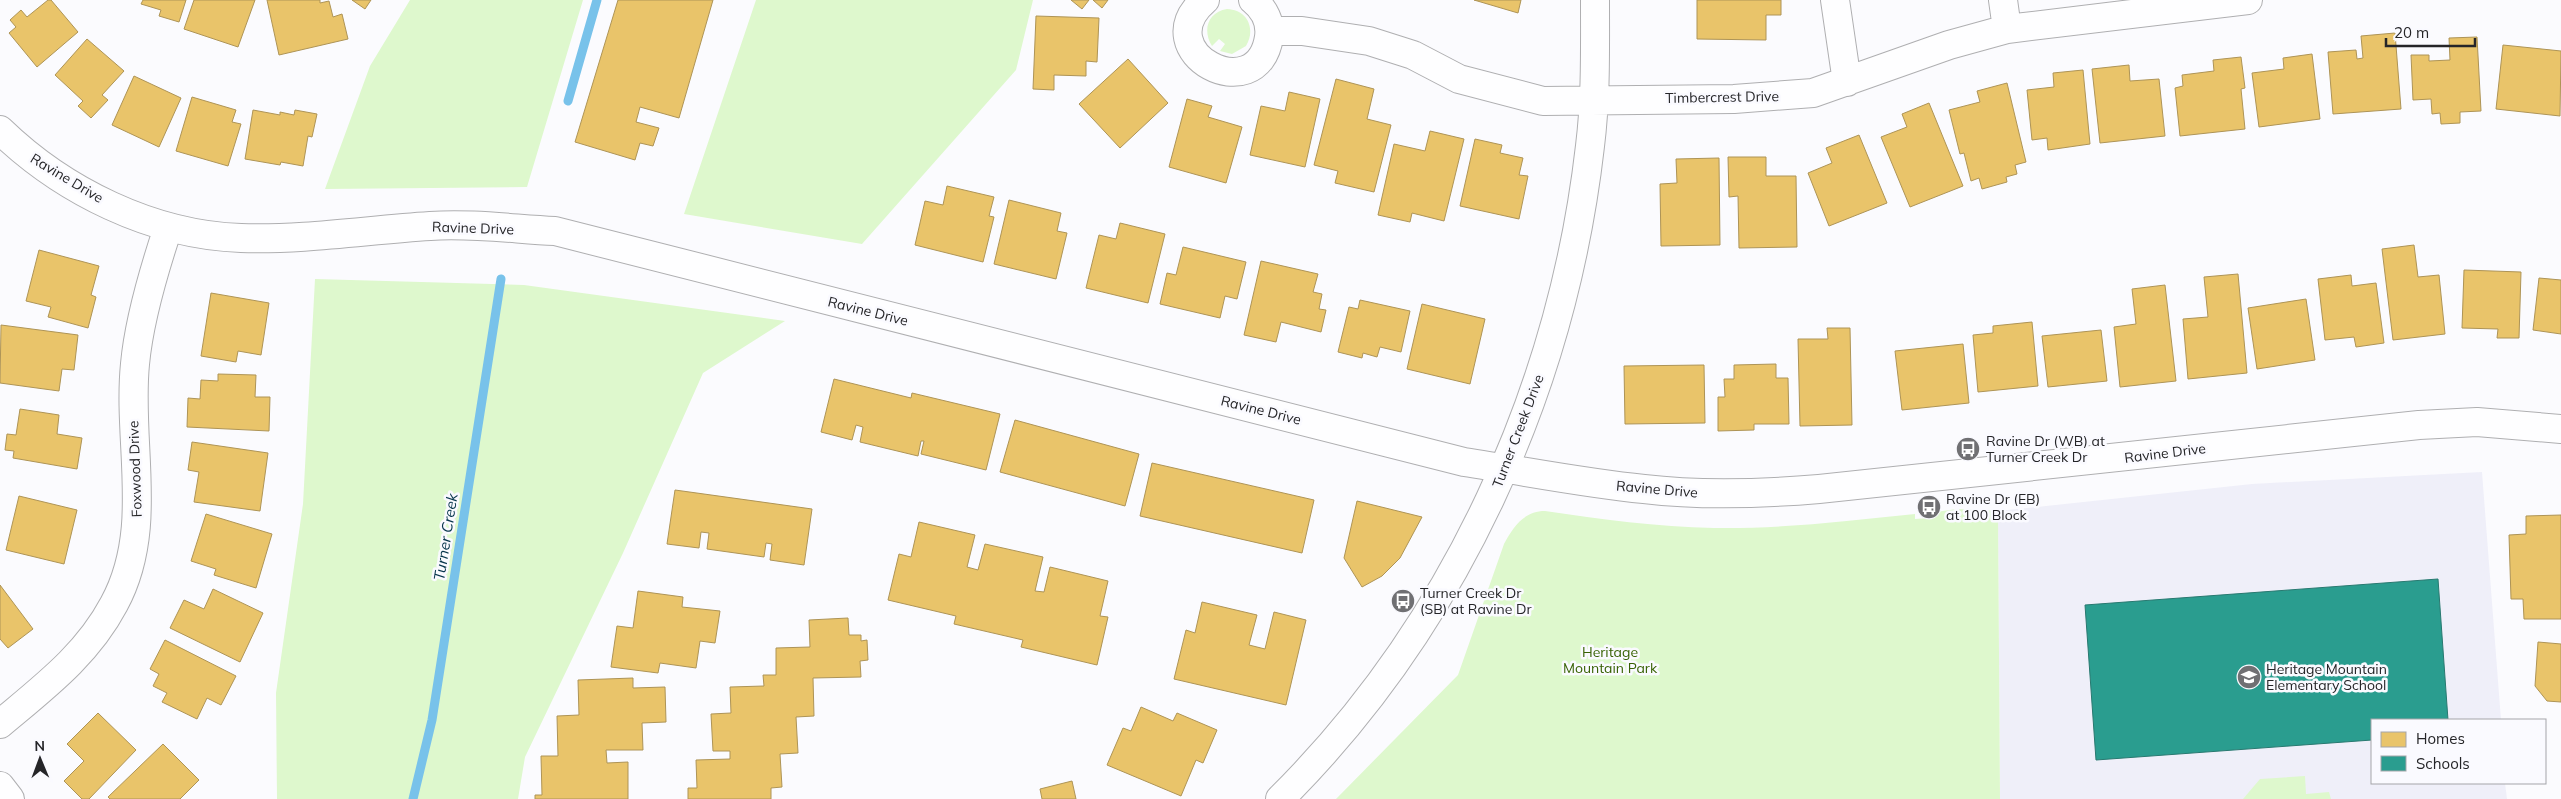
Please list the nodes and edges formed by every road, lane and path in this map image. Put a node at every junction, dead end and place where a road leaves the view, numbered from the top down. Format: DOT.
graph roads {
  1 [pos="1205,0"];
  2 [pos="1253,0"];
  3 [pos="1595,0"];
  4 [pos="1835,0"];
  5 [pos="2003,0"];
  6 [pos="2248,0"];
  7 [pos="2007,29"];
  8 [pos="1270,31"];
  9 [pos="1847,82"];
  10 [pos="1594,101"];
  11 [pos="0,130"];
  12 [pos="168,228"];
  13 [pos="2561,429"];
  14 [pos="1504,469"];
  15 [pos="0,724"];
  16 [pos="0,786"];
  17 [pos="10,799"];
  18 [pos="1280,799"];
  1 -- 8 [label="street"];
  2 -- 8 [label="street"];
  3 -- 10 [label="street, Turner Creek Drive"];
  4 -- 9 [label="street"];
  5 -- 7 [label="street"];
  6 -- 7 [label="street, Timbercrest Drive"];
  7 -- 9 [label="street, Timbercrest Drive"];
  8 -- 10 [label="street, Timbercrest Drive"];
  9 -- 10 [label="street, Timbercrest Drive"];
  10 -- 14 [label="street, Turner Creek Drive"];
  11 -- 12 [label="street, Ravine Drive"];
  12 -- 14 [label="street, Ravine Drive"];
  12 -- 15 [label="street, Foxwood Drive"];
  13 -- 14 [label="street, Ravine Drive"];
  14 -- 18 [label="street, Turner Creek Drive"];
  16 -- 17 [label="street"];
}
